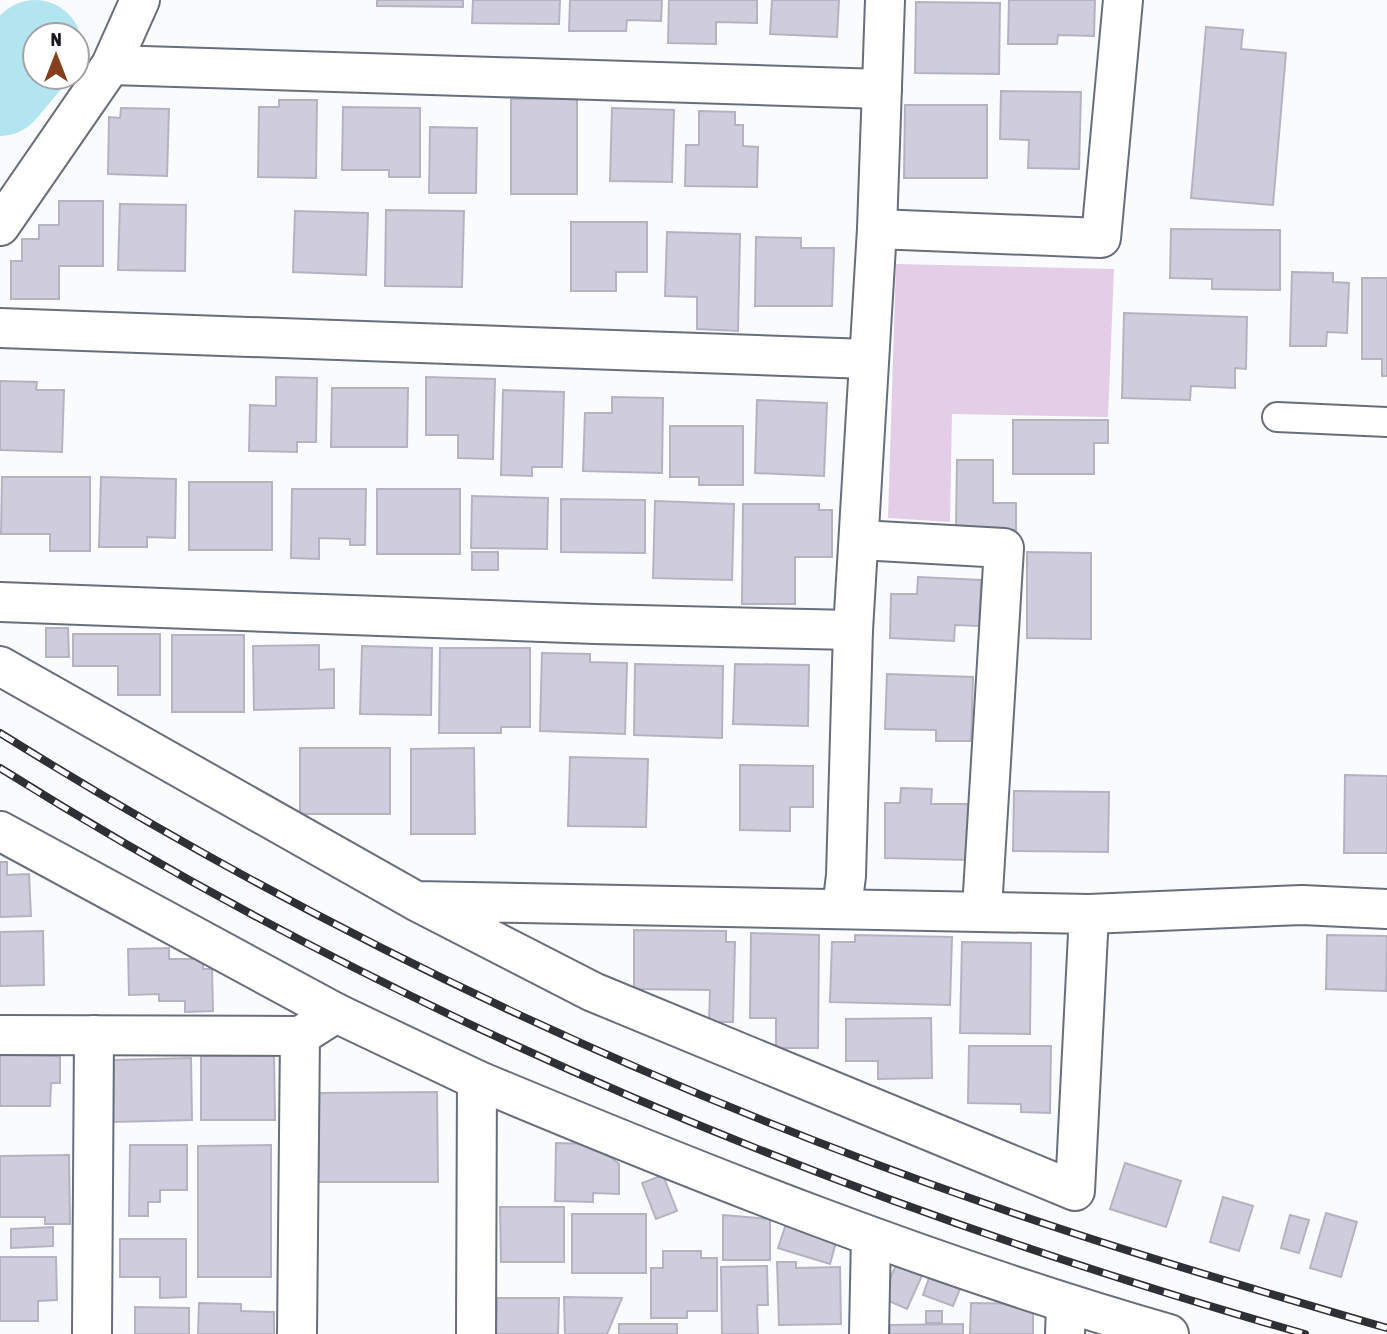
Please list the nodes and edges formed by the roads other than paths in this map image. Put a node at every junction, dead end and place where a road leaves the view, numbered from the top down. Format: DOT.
graph roads {
  1 [pos="141,0"];
  2 [pos="885,0"];
  3 [pos="1123,0"];
  4 [pos="111,65"];
  5 [pos="882,89"];
  6 [pos="0,226"];
  7 [pos="877,229"];
  8 [pos="0,328"];
  9 [pos="868,359"];
  10 [pos="1278,417"];
  11 [pos="1387,422"];
  12 [pos="860,540"];
  13 [pos="0,602"];
  14 [pos="853,630"];
  15 [pos="0,666"];
  16 [pos="0,831"];
  17 [pos="416,901"];
  18 [pos="842,907"];
  19 [pos="982,909"];
  20 [pos="1387,909"];
  21 [pos="1088,914"];
  22 [pos="336,1013"];
  23 [pos="0,1035"];
  24 [pos="94,1035"];
  25 [pos="300,1036"];
  26 [pos="477,1080"];
  27 [pos="871,1237"];
  28 [pos="1066,1319"];
  29 [pos="92,1334"];
  30 [pos="297,1334"];
  31 [pos="476,1334"];
  32 [pos="869,1334"];
  33 [pos="1169,1334"];
  1 -- 4 [label="street"];
  2 -- 5 [label="street"];
  3 -- 7 [label="street"];
  4 -- 5 [label="street"];
  4 -- 6 [label="street"];
  5 -- 7 [label="street"];
  7 -- 9 [label="street"];
  8 -- 9 [label="street"];
  9 -- 12 [label="street"];
  10 -- 11 [label="lane"];
  12 -- 14 [label="street"];
  12 -- 19 [label="street"];
  13 -- 14 [label="street"];
  14 -- 18 [label="street"];
  15 -- 17 [label="street"];
  16 -- 22 [label="street"];
  17 -- 18 [label="street"];
  17 -- 21 [label="street"];
  18 -- 19 [label="street"];
  19 -- 21 [label="street"];
  20 -- 21 [label="street"];
  22 -- 25 [label="street"];
  22 -- 26 [label="street"];
  23 -- 24 [label="street"];
  24 -- 25 [label="street"];
  24 -- 29 [label="street"];
  25 -- 30 [label="street"];
  26 -- 27 [label="street"];
  26 -- 31 [label="street"];
  27 -- 28 [label="street"];
  27 -- 32 [label="street"];
  28 -- 33 [label="street"];
}
